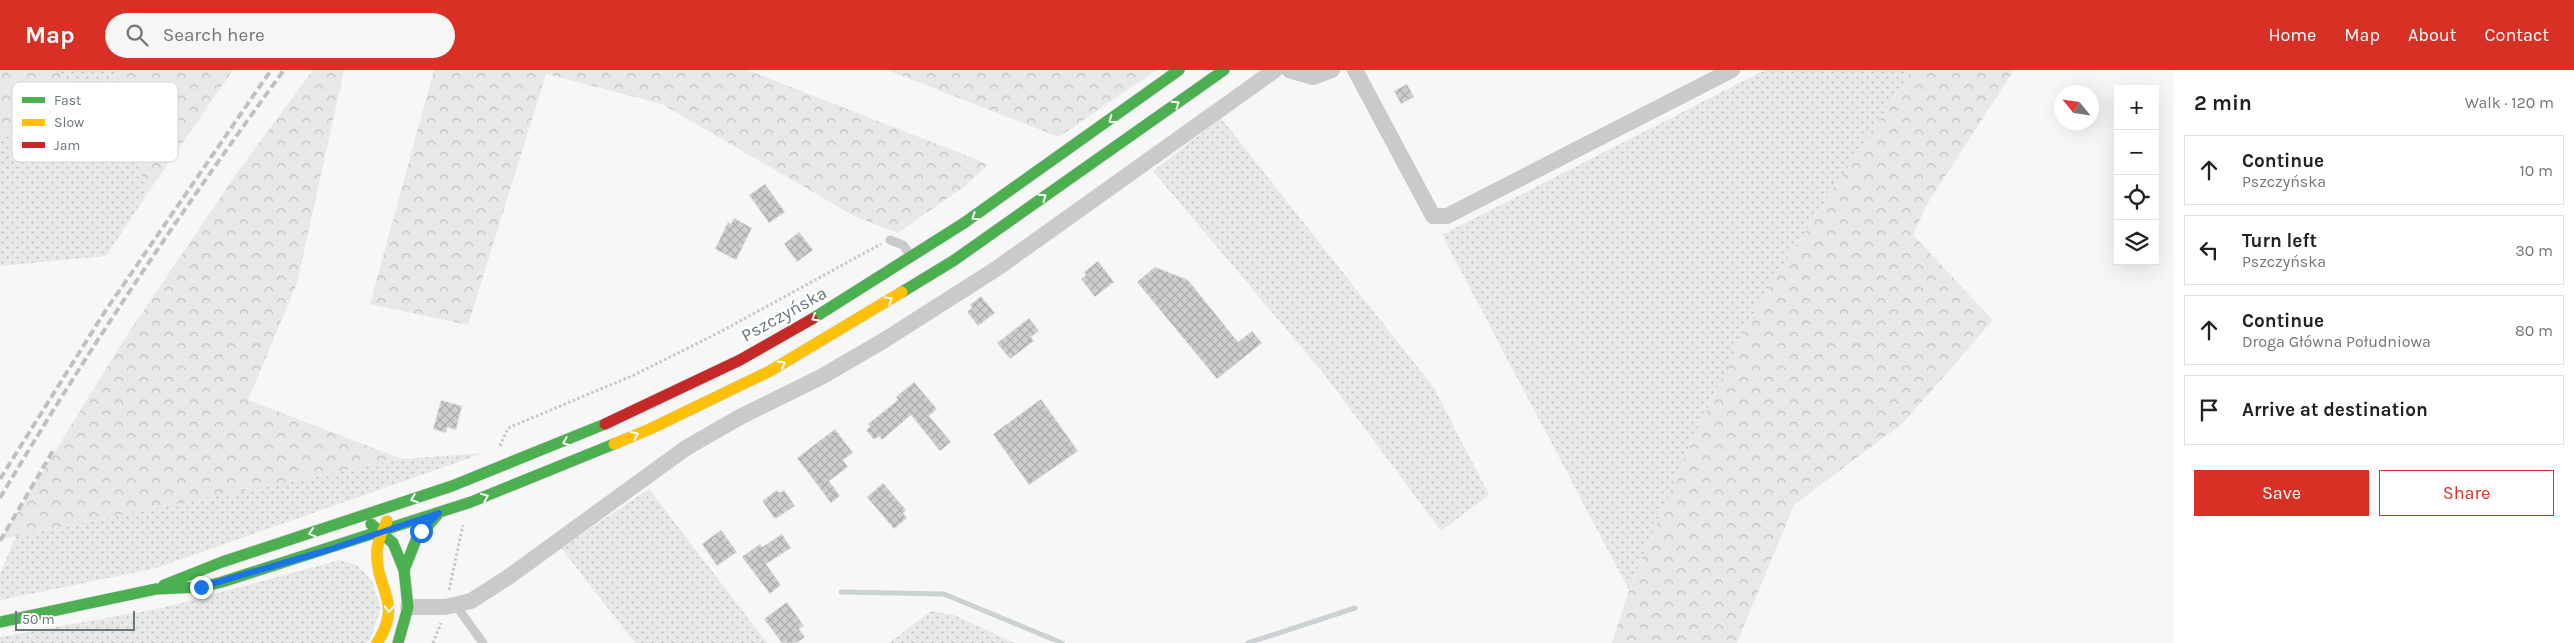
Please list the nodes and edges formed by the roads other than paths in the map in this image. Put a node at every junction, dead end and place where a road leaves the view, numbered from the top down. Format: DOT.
graph roads {
  1 [pos="1179,70"];
  2 [pos="1224,70"];
  3 [pos="1275,70"];
  4 [pos="1289,70"];
  5 [pos="1332,70"];
  6 [pos="1355,70"];
  7 [pos="1732,70"];
  8 [pos="890,240"];
  9 [pos="913,258"];
  10 [pos="395,506"];
  11 [pos="439,513"];
  12 [pos="359,518"];
  13 [pos="382,532"];
  14 [pos="328,550"];
  15 [pos="344,554"];
  16 [pos="367,563"];
  17 [pos="404,570"];
  18 [pos="381,573"];
  19 [pos="156,589"];
  20 [pos="450,606"];
  21 [pos="408,607"];
  22 [pos="0,622"];
  23 [pos="377,643"];
  24 [pos="398,643"];
  25 [pos="483,643"];
  1 -- 9 [label="main road, Pszczyńska, one-way"];
  11 -- 2 [label="main road, one-way"];
  3 -- 20 [label="street"];
  4 -- 5 [label="street"];
  6 -- 7 [label="street"];
  8 -- 9 [label="lane"];
  9 -- 10 [label="main road, Pszczyńska, one-way"];
  10 -- 12 [label="main road, Pszczyńska"];
  10 -- 13 [label="main road"];
  11 -- 13 [label="main road"];
  11 -- 17 [label="main road"];
  12 -- 13 [label="main road"];
  12 -- 19 [label="main road, Pszczyńska, one-way"];
  13 -- 14 [label="main road"];
  13 -- 17 [label="main road"];
  13 -- 18 [label="main road"];
  14 -- 15 [label="main road"];
  14 -- 19 [label="main road"];
  16 -- 18 [label="main road"];
  17 -- 21 [label="main road"];
  18 -- 23 [label="main road, one-way"];
  19 -- 22 [label="main road"];
  20 -- 21 [label="street"];
  20 -- 25 [label="lane"];
  21 -- 24 [label="main road"];
}
